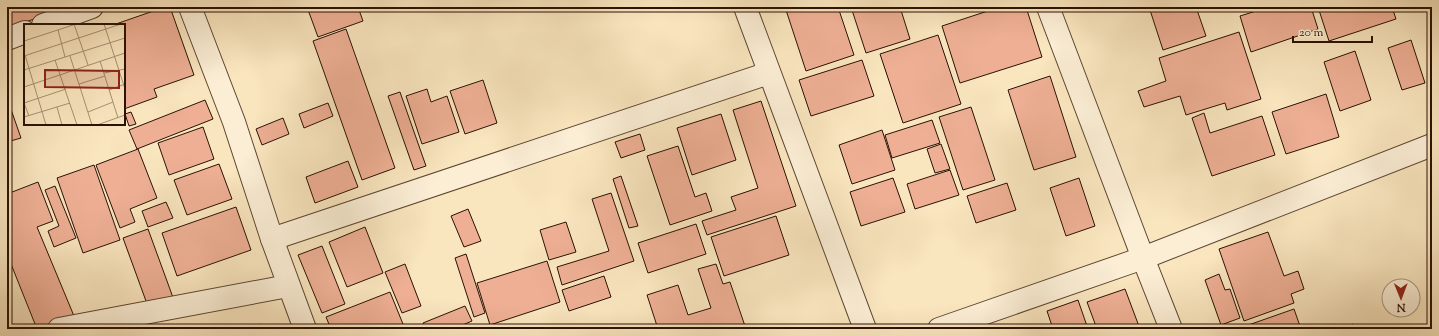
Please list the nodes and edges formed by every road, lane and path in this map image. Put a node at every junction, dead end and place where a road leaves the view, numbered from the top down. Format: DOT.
graph roads {
  1 [pos="92,7"];
  2 [pos="190,7"];
  3 [pos="745,7"];
  4 [pos="1048,7"];
  5 [pos="46,24"];
  6 [pos="24,32"];
  7 [pos="7,38"];
  8 [pos="769,74"];
  9 [pos="1432,145"];
  10 [pos="272,240"];
  11 [pos="1143,258"];
  12 [pos="288,286"];
  13 [pos="59,329"];
  14 [pos="305,329"];
  15 [pos="865,329"];
  16 [pos="939,329"];
  17 [pos="1171,329"];
  1 -- 5 [label="street"];
  2 -- 10 [label="street"];
  3 -- 8 [label="street"];
  4 -- 11 [label="street"];
  6 -- 7 [label="street"];
  8 -- 10 [label="street"];
  8 -- 15 [label="street"];
  9 -- 11 [label="street"];
  10 -- 12 [label="street"];
  11 -- 16 [label="street"];
  11 -- 17 [label="street"];
  12 -- 13 [label="street"];
  12 -- 14 [label="street"];
}
